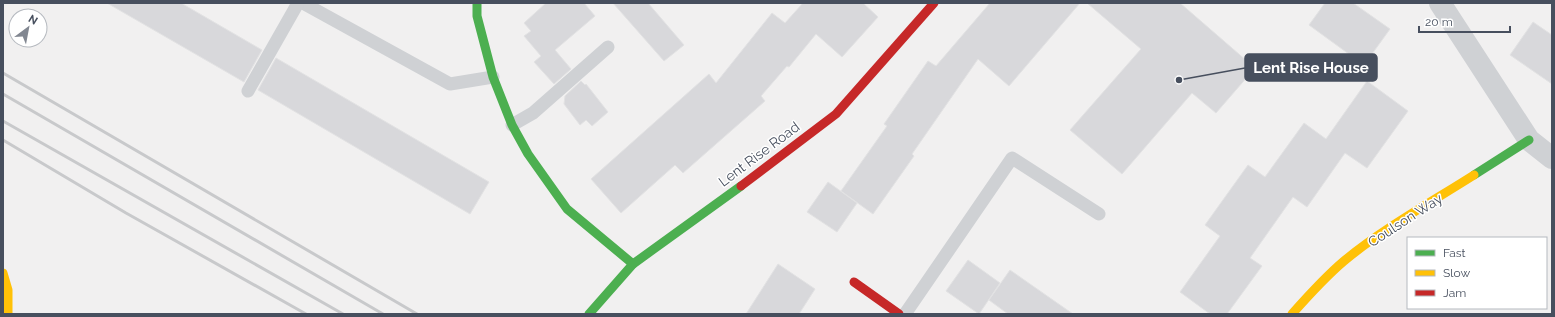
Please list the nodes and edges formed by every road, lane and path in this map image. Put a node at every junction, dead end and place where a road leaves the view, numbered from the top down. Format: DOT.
graph roads {
  1 [pos="298,3"];
  2 [pos="303,3"];
  3 [pos="476,3"];
  4 [pos="934,3"];
  5 [pos="1440,3"];
  6 [pos="608,47"];
  7 [pos="493,77"];
  8 [pos="248,91"];
  9 [pos="512,125"];
  10 [pos="1529,140"];
  11 [pos="1552,158"];
  12 [pos="1100,214"];
  13 [pos="633,264"];
  14 [pos="3,273"];
  15 [pos="854,282"];
  16 [pos="892,312"];
  17 [pos="8,314"];
  18 [pos="589,314"];
  19 [pos="905,314"];
  20 [pos="1292,314"];
  1 -- 8 [label="lane"];
  2 -- 7 [label="lane"];
  3 -- 7 [label="street"];
  4 -- 13 [label="street, Lent Rise Road"];
  5 -- 10 [label="street"];
  6 -- 9 [label="lane"];
  7 -- 9 [label="street"];
  9 -- 13 [label="street"];
  10 -- 11 [label="street"];
  10 -- 20 [label="street, Coulson Way"];
  12 -- 19 [label="lane"];
  13 -- 18 [label="street, Lent Rise Road"];
  14 -- 17 [label="street"];
  15 -- 16 [label="street"];
}
